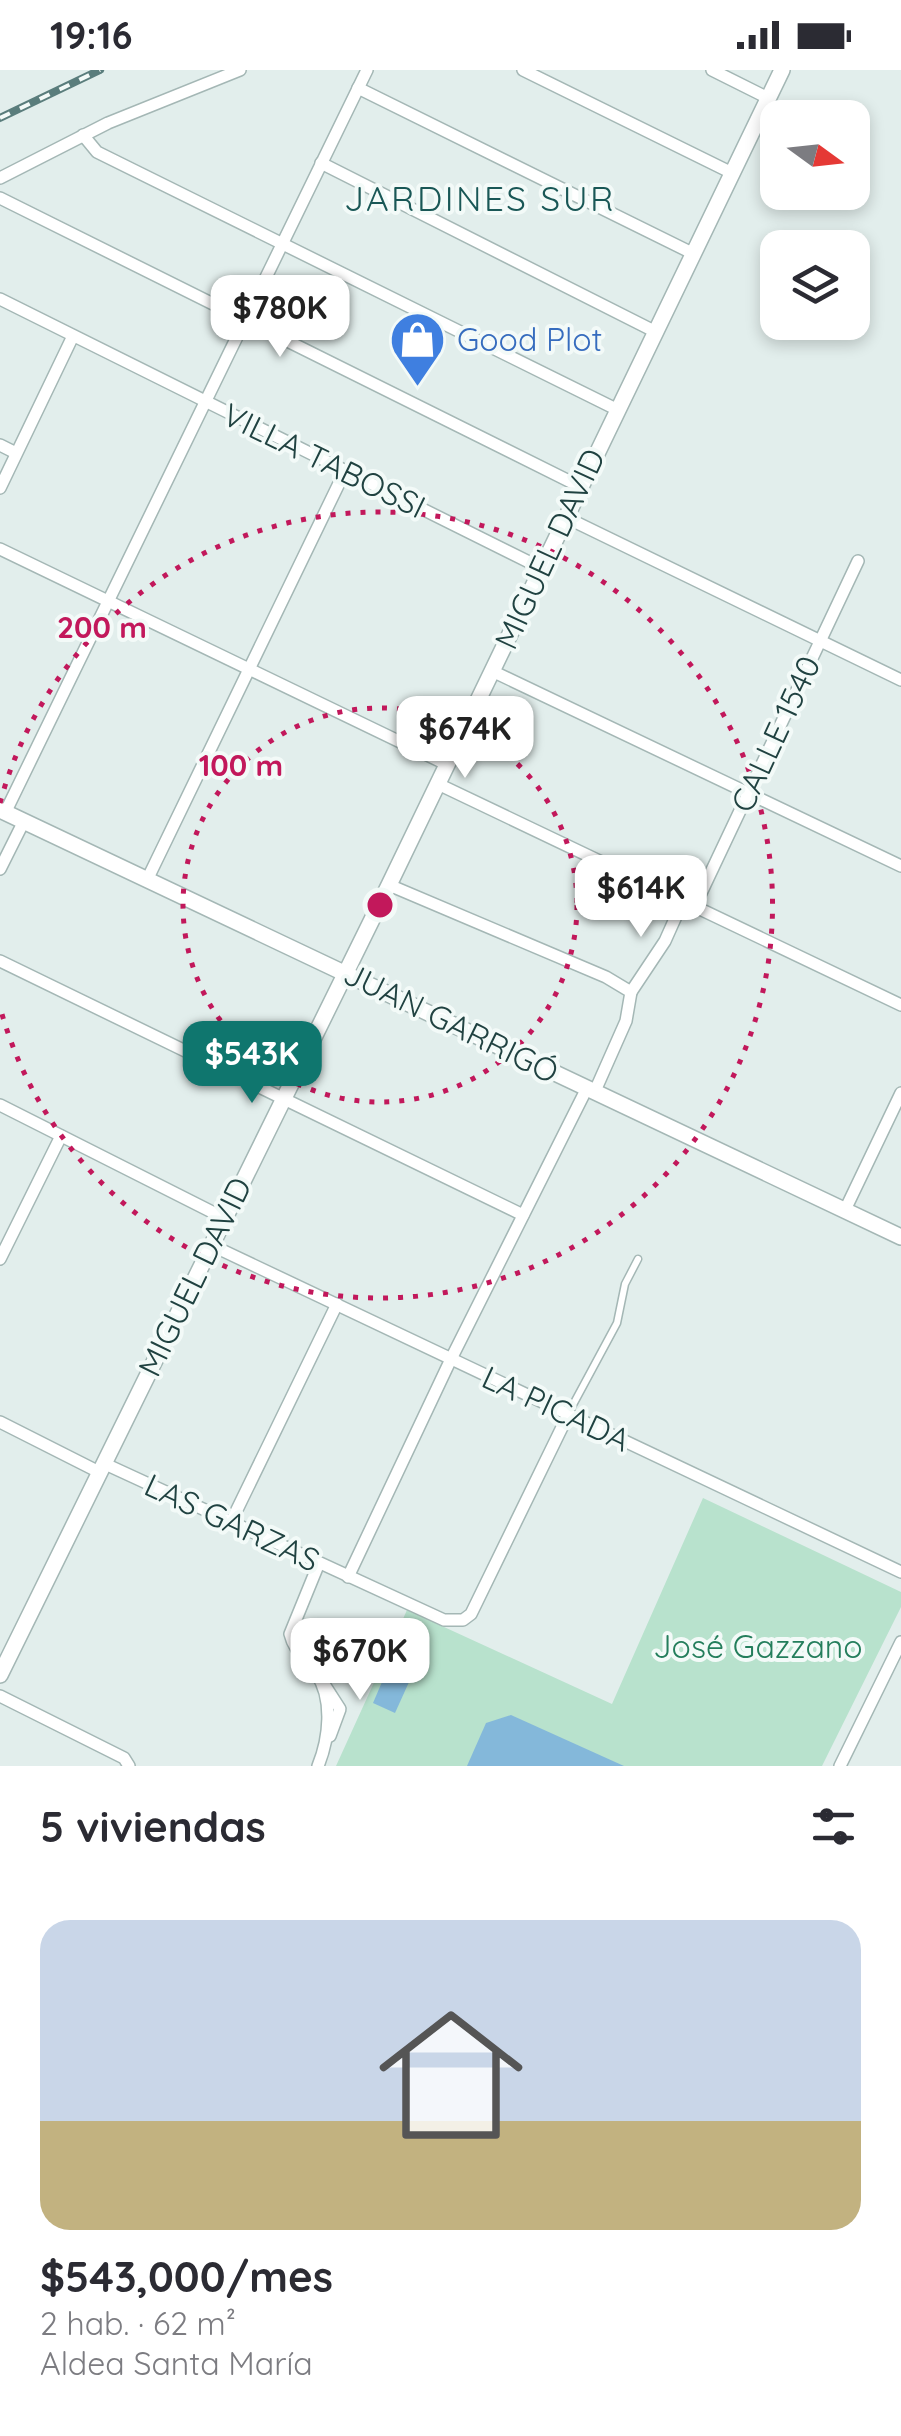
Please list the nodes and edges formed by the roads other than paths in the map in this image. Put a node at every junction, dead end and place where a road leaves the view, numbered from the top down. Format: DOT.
graph roads {
  1 [pos="240,70"];
  2 [pos="367,70"];
  3 [pos="523,70"];
  4 [pos="712,70"];
  5 [pos="782,70"];
  6 [pos="358,88"];
  7 [pos="768,98"];
  8 [pos="83,135"];
  9 [pos="321,163"];
  10 [pos="732,173"];
  11 [pos="0,178"];
  12 [pos="0,198"];
  13 [pos="282,243"];
  14 [pos="692,253"];
  15 [pos="0,299"];
  16 [pos="246,320"];
  17 [pos="654,331"];
  18 [pos="73,336"];
  19 [pos="206,402"];
  20 [pos="616,409"];
  21 [pos="0,445"];
  22 [pos="16,453"];
  23 [pos="345,471"];
  24 [pos="580,486"];
  25 [pos="0,488"];
  26 [pos="565,517"];
  27 [pos="0,549"];
  28 [pos="858,561"];
  29 [pos="540,568"];
  30 [pos="109,604"];
  31 [pos="820,642"];
  32 [pos="249,670"];
  33 [pos="492,671"];
  34 [pos="901,680"];
  35 [pos="448,764"];
  36 [pos="438,784"];
  37 [pos="748,794"];
  38 [pos="3,812"];
  39 [pos="24,822"];
  40 [pos="901,866"];
  41 [pos="0,869"];
  42 [pos="147,880"];
  43 [pos="389,886"];
  44 [pos="688,905"];
  45 [pos="0,961"];
  46 [pos="346,972"];
  47 [pos="631,992"];
  48 [pos="901,1006"];
  49 [pos="591,1089"];
  50 [pos="901,1093"];
  51 [pos="283,1098"];
  52 [pos="0,1105"];
  53 [pos="60,1136"];
  54 [pos="845,1210"];
  55 [pos="522,1215"];
  56 [pos="224,1218"];
  57 [pos="901,1237"];
  58 [pos="211,1245"];
  59 [pos="0,1260"];
  60 [pos="638,1260"];
  61 [pos="337,1304"];
  62 [pos="451,1359"];
  63 [pos="568,1415"];
  64 [pos="0,1422"];
  65 [pos="101,1468"];
  66 [pos="231,1522"];
  67 [pos="319,1563"];
  68 [pos="901,1572"];
  69 [pos="348,1577"];
  70 [pos="901,1642"];
  71 [pos="0,1675"];
  72 [pos="0,1696"];
  73 [pos="842,1765"];
  74 [pos="129,1766"];
  75 [pos="318,1766"];
  1 -- 8 [label="street"];
  2 -- 6 [label="street"];
  3 -- 10 [label="street"];
  4 -- 7 [label="street"];
  5 -- 7 [label="street, MIGUEL DAVID"];
  6 -- 9 [label="street"];
  6 -- 14 [label="street"];
  7 -- 10 [label="street, MIGUEL DAVID"];
  8 -- 11 [label="street"];
  8 -- 13 [label="street"];
  9 -- 13 [label="street"];
  9 -- 17 [label="street"];
  10 -- 14 [label="street, MIGUEL DAVID"];
  12 -- 16 [label="street"];
  13 -- 16 [label="street"];
  13 -- 20 [label="street"];
  14 -- 17 [label="street, MIGUEL DAVID"];
  15 -- 18 [label="street, VILLA TABOSSI"];
  16 -- 19 [label="street"];
  16 -- 24 [label="street"];
  17 -- 20 [label="street, MIGUEL DAVID"];
  18 -- 19 [label="street, VILLA TABOSSI"];
  18 -- 22 [label="street"];
  19 -- 23 [label="street, VILLA TABOSSI"];
  19 -- 30 [label="street"];
  20 -- 24 [label="street, MIGUEL DAVID"];
  21 -- 22 [label="street"];
  22 -- 25 [label="street"];
  23 -- 29 [label="street, VILLA TABOSSI"];
  23 -- 32 [label="street"];
  24 -- 26 [label="street, MIGUEL DAVID"];
  26 -- 29 [label="street, MIGUEL DAVID"];
  26 -- 31 [label="street"];
  27 -- 30 [label="street"];
  28 -- 31 [label="street, CALLE 1540"];
  29 -- 33 [label="street, MIGUEL DAVID"];
  30 -- 32 [label="street"];
  30 -- 38 [label="street"];
  31 -- 34 [label="street"];
  31 -- 37 [label="street, CALLE 1540"];
  32 -- 35 [label="street"];
  32 -- 42 [label="street"];
  33 -- 35 [label="street, MIGUEL DAVID"];
  33 -- 37 [label="street"];
  35 -- 36 [label="street, MIGUEL DAVID"];
  36 -- 43 [label="street, MIGUEL DAVID"];
  36 -- 44 [label="street"];
  37 -- 40 [label="street"];
  37 -- 44 [label="street, CALLE 1540"];
  38 -- 39 [label="street, JUAN GARRIGÓ"];
  39 -- 41 [label="street"];
  39 -- 42 [label="street, JUAN GARRIGÓ"];
  42 -- 46 [label="street, JUAN GARRIGÓ"];
  43 -- 46 [label="street, MIGUEL DAVID"];
  43 -- 47 [label="street"];
  44 -- 47 [label="street, CALLE 1540"];
  44 -- 48 [label="street"];
  45 -- 51 [label="street"];
  46 -- 49 [label="street, JUAN GARRIGÓ"];
  46 -- 51 [label="street, MIGUEL DAVID"];
  47 -- 49 [label="street, CALLE 1540"];
  49 -- 54 [label="street, JUAN GARRIGÓ"];
  49 -- 55 [label="street, CALLE 1540"];
  50 -- 54 [label="street"];
  51 -- 55 [label="street"];
  51 -- 56 [label="street, MIGUEL DAVID"];
  52 -- 53 [label="street"];
  53 -- 56 [label="street"];
  53 -- 59 [label="street"];
  54 -- 57 [label="street, JUAN GARRIGÓ"];
  55 -- 62 [label="street, CALLE 1540"];
  56 -- 58 [label="street, MIGUEL DAVID"];
  58 -- 61 [label="street, LA PICADA"];
  58 -- 65 [label="street, MIGUEL DAVID"];
  60 -- 63 [label="lane"];
  61 -- 62 [label="street, LA PICADA"];
  61 -- 66 [label="street"];
  62 -- 63 [label="street, LA PICADA"];
  62 -- 69 [label="street, CALLE 1540"];
  63 -- 68 [label="street, LA PICADA"];
  63 -- 69 [label="street, LAS GARZAS"];
  64 -- 65 [label="street, LAS GARZAS"];
  65 -- 66 [label="street, LAS GARZAS"];
  65 -- 71 [label="street, MIGUEL DAVID"];
  66 -- 67 [label="street, LAS GARZAS"];
  67 -- 69 [label="street, LAS GARZAS"];
  67 -- 75 [label="street"];
  70 -- 73 [label="street"];
  72 -- 74 [label="street"];
}
